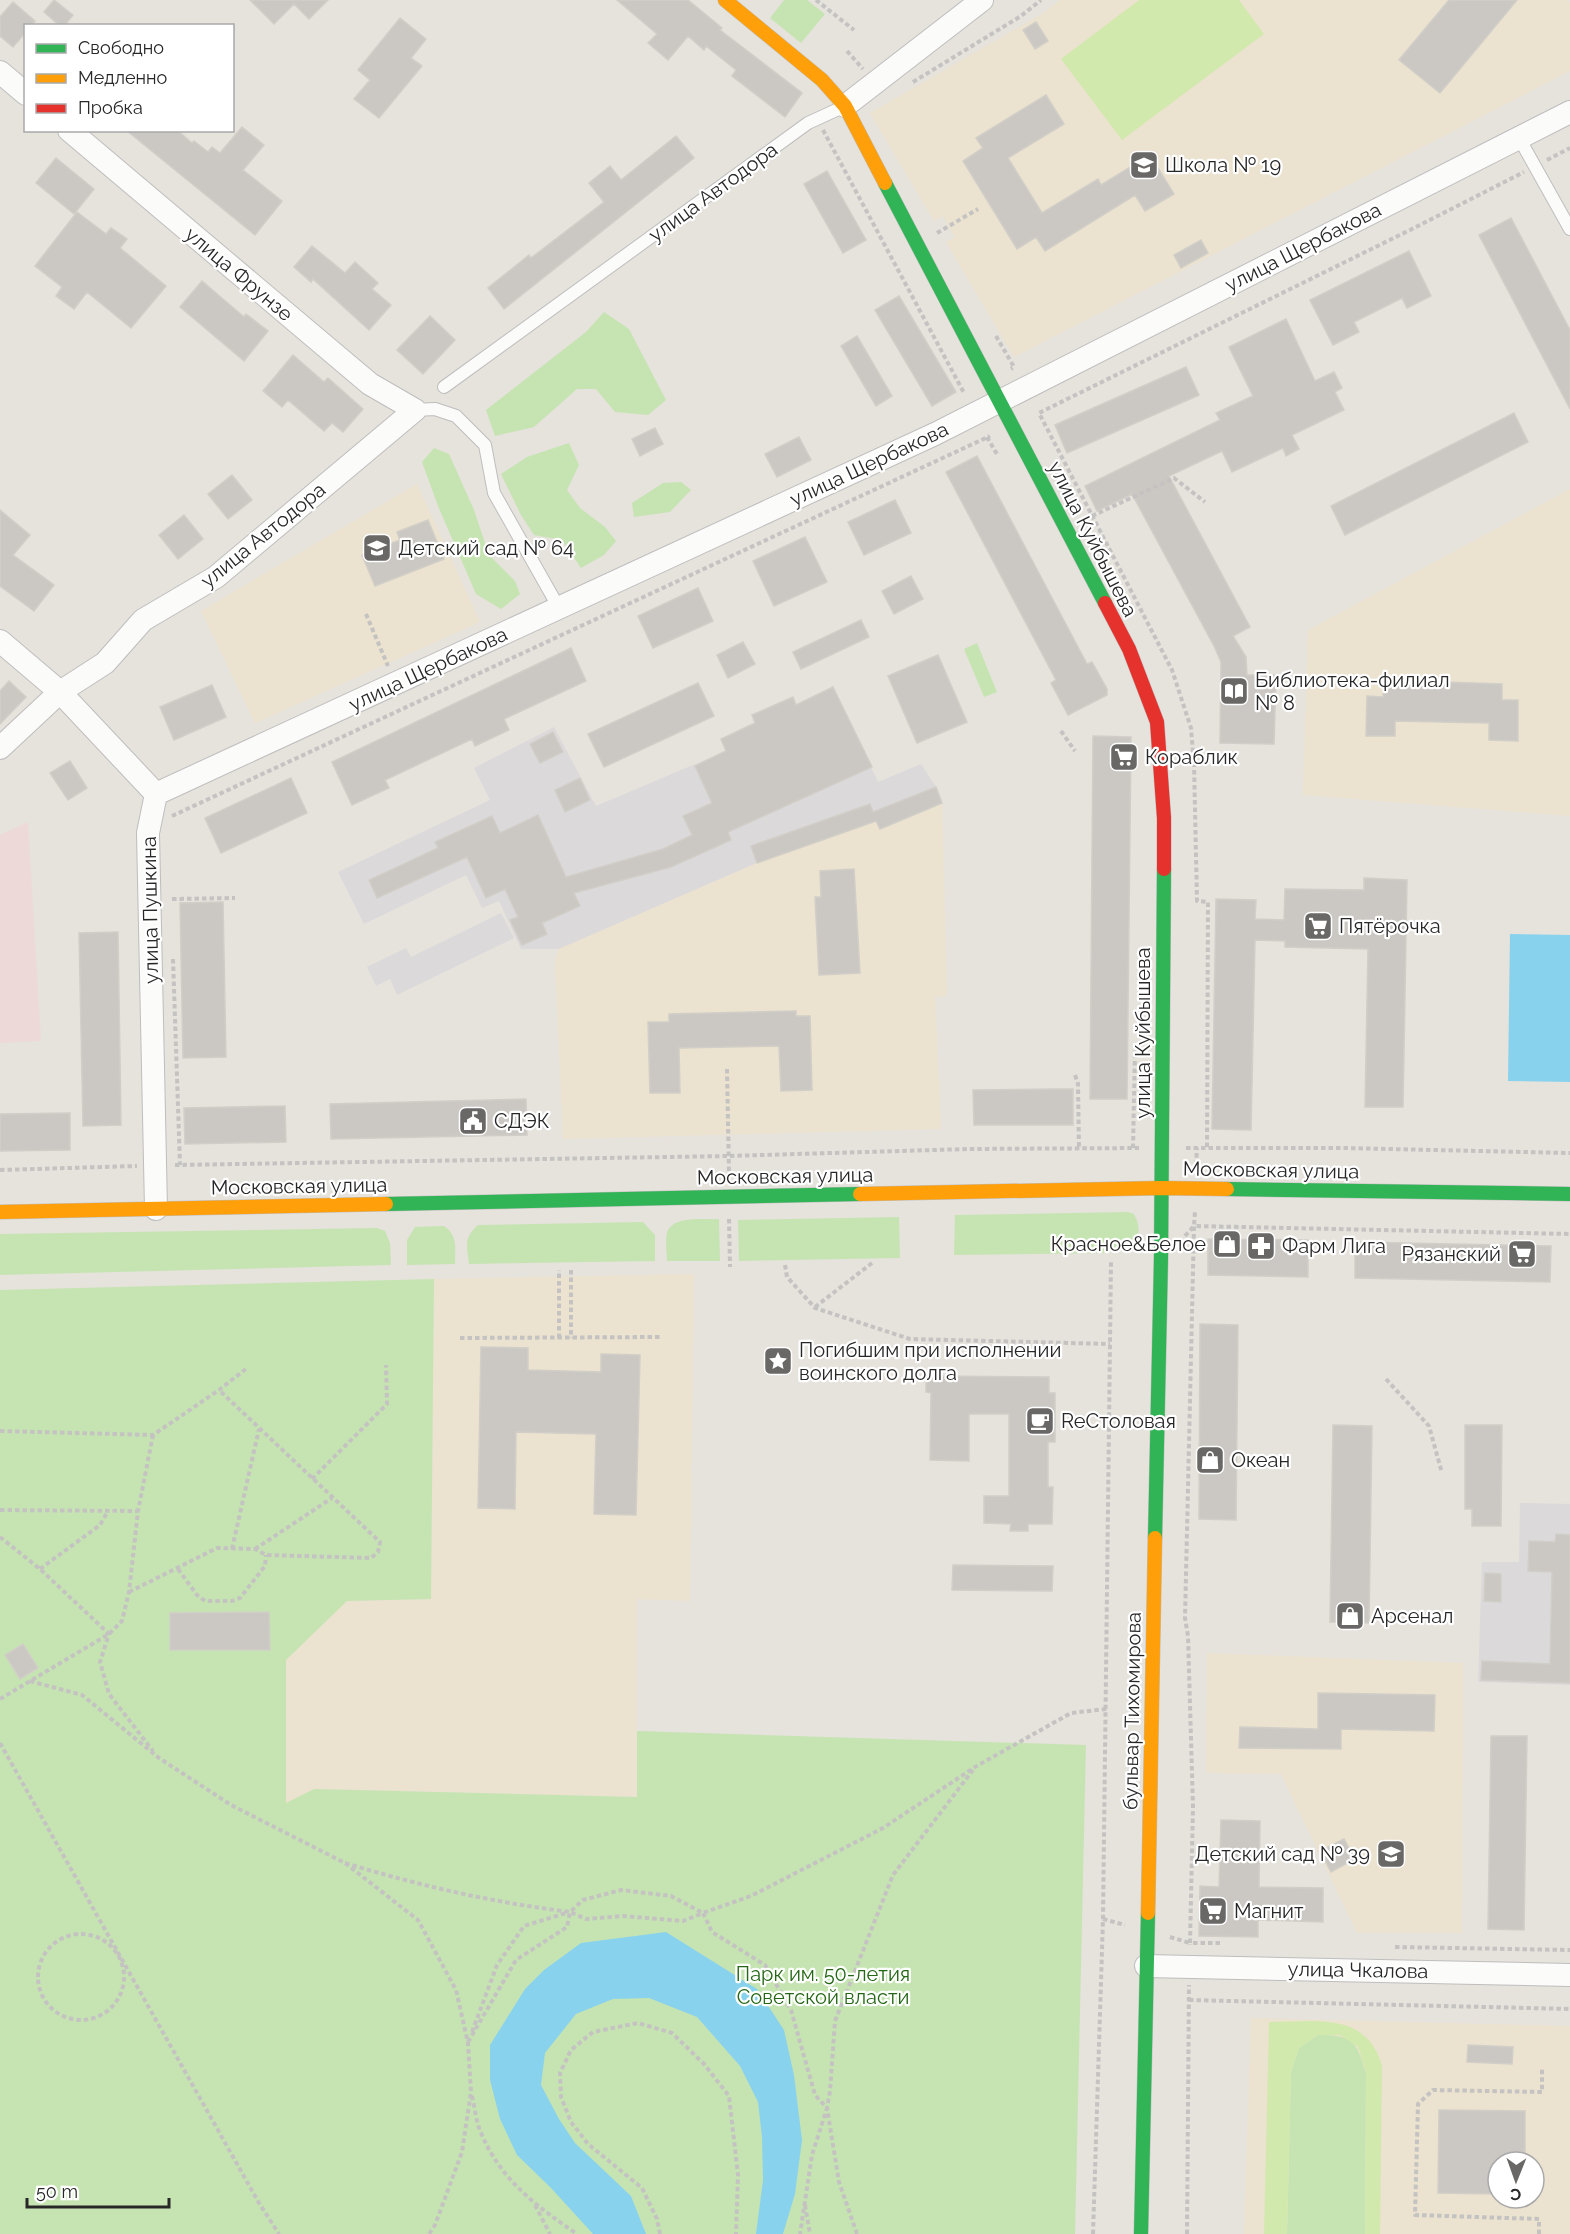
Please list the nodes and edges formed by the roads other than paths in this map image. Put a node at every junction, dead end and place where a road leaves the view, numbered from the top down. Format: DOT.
graph roads {
  1 [pos="725,0"];
  2 [pos="982,0"];
  3 [pos="0,72"];
  4 [pos="24,92"];
  5 [pos="845,106"];
  6 [pos="1570,112"];
  7 [pos="71,132"];
  8 [pos="1519,138"];
  9 [pos="1570,229"];
  10 [pos="444,387"];
  11 [pos="995,391"];
  12 [pos="415,410"];
  13 [pos="559,608"];
  14 [pos="0,641"];
  15 [pos="60,692"];
  16 [pos="0,748"];
  17 [pos="156,794"];
  18 [pos="1161,1188"];
  19 [pos="1570,1194"];
  20 [pos="156,1209"];
  21 [pos="0,1212"];
  22 [pos="1146,1966"];
  23 [pos="1570,1975"];
  24 [pos="1141,2234"];
  1 -- 5 [label="street, улица Куйбышева"];
  2 -- 5 [label="street, улица Автодора"];
  3 -- 4 [label="street"];
  5 -- 10 [label="lane, улица Автодора"];
  5 -- 11 [label="street, улица Куйбышева"];
  6 -- 8 [label="street, улица Щербакова"];
  7 -- 12 [label="street, улица Фрунзе"];
  8 -- 9 [label="lane"];
  8 -- 11 [label="street, улица Щербакова"];
  11 -- 13 [label="street, улица Щербакова"];
  11 -- 18 [label="street, улица Куйбышева"];
  12 -- 13 [label="lane"];
  12 -- 15 [label="street, улица Автодора"];
  13 -- 17 [label="street, улица Щербакова"];
  14 -- 15 [label="street"];
  15 -- 16 [label="street, улица Автодора"];
  15 -- 17 [label="street"];
  17 -- 20 [label="street, улица Пушкина"];
  18 -- 19 [label="street, Московская улица"];
  18 -- 20 [label="street, Московская улица"];
  18 -- 22 [label="street, бульвар Тихомирова"];
  20 -- 21 [label="street, Московская улица"];
  22 -- 23 [label="street, улица Чкалова"];
  22 -- 24 [label="street, бульвар Тихомирова"];
}
